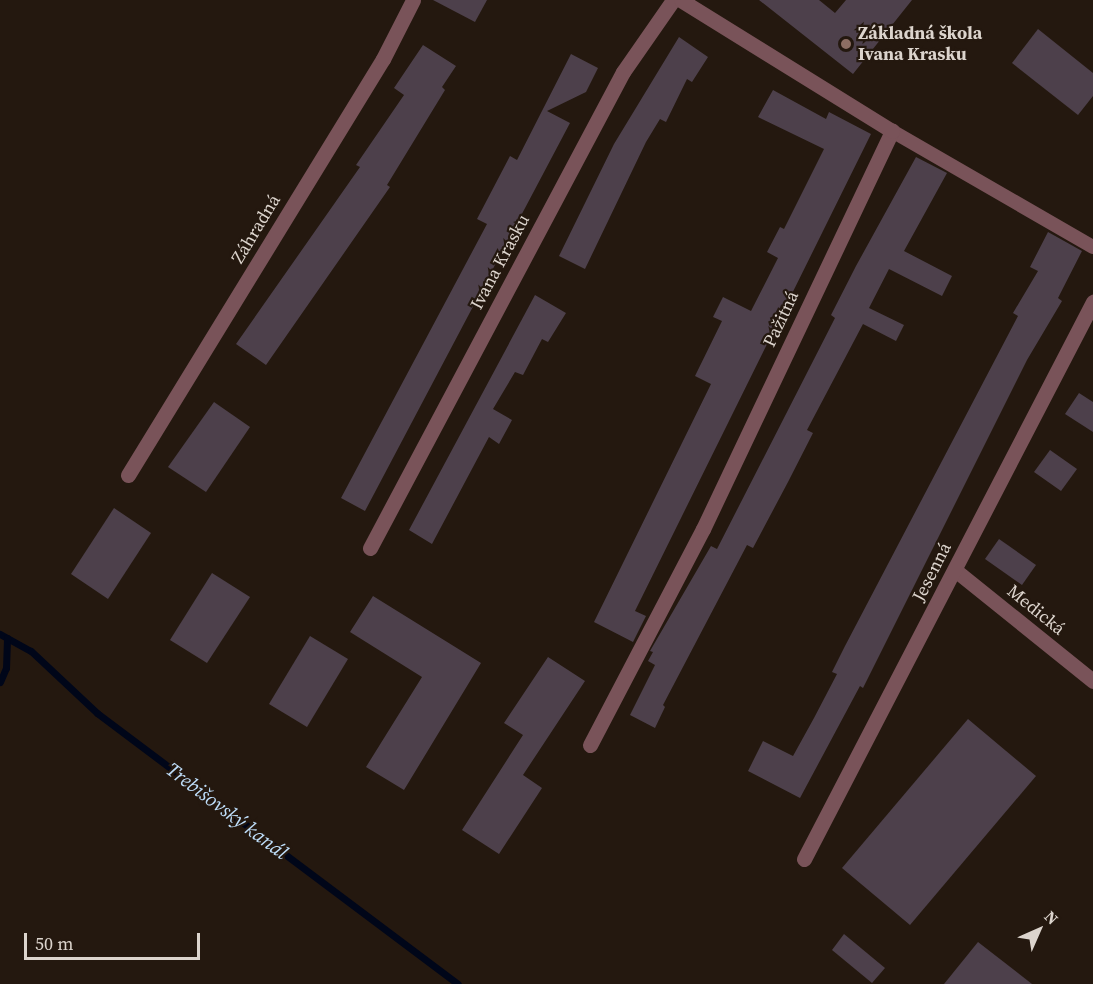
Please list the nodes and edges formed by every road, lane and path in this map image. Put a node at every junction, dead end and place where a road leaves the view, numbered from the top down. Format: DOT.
graph roads {
  1 [pos="413,0"];
  2 [pos="674,0"];
  3 [pos="681,0"];
  4 [pos="892,131"];
  5 [pos="1093,248"];
  6 [pos="1093,302"];
  7 [pos="128,475"];
  8 [pos="370,548"];
  9 [pos="955,570"];
  10 [pos="1093,681"];
  11 [pos="590,745"];
  12 [pos="804,859"];
  1 -- 7 [label="street, Záhradná"];
  2 -- 8 [label="street, Ivana Krasku"];
  3 -- 4 [label="street"];
  4 -- 5 [label="lane"];
  4 -- 11 [label="street, Pažitná"];
  6 -- 9 [label="street, Jesenná"];
  9 -- 10 [label="street, Medická"];
  9 -- 12 [label="street, Jesenná"];
}
